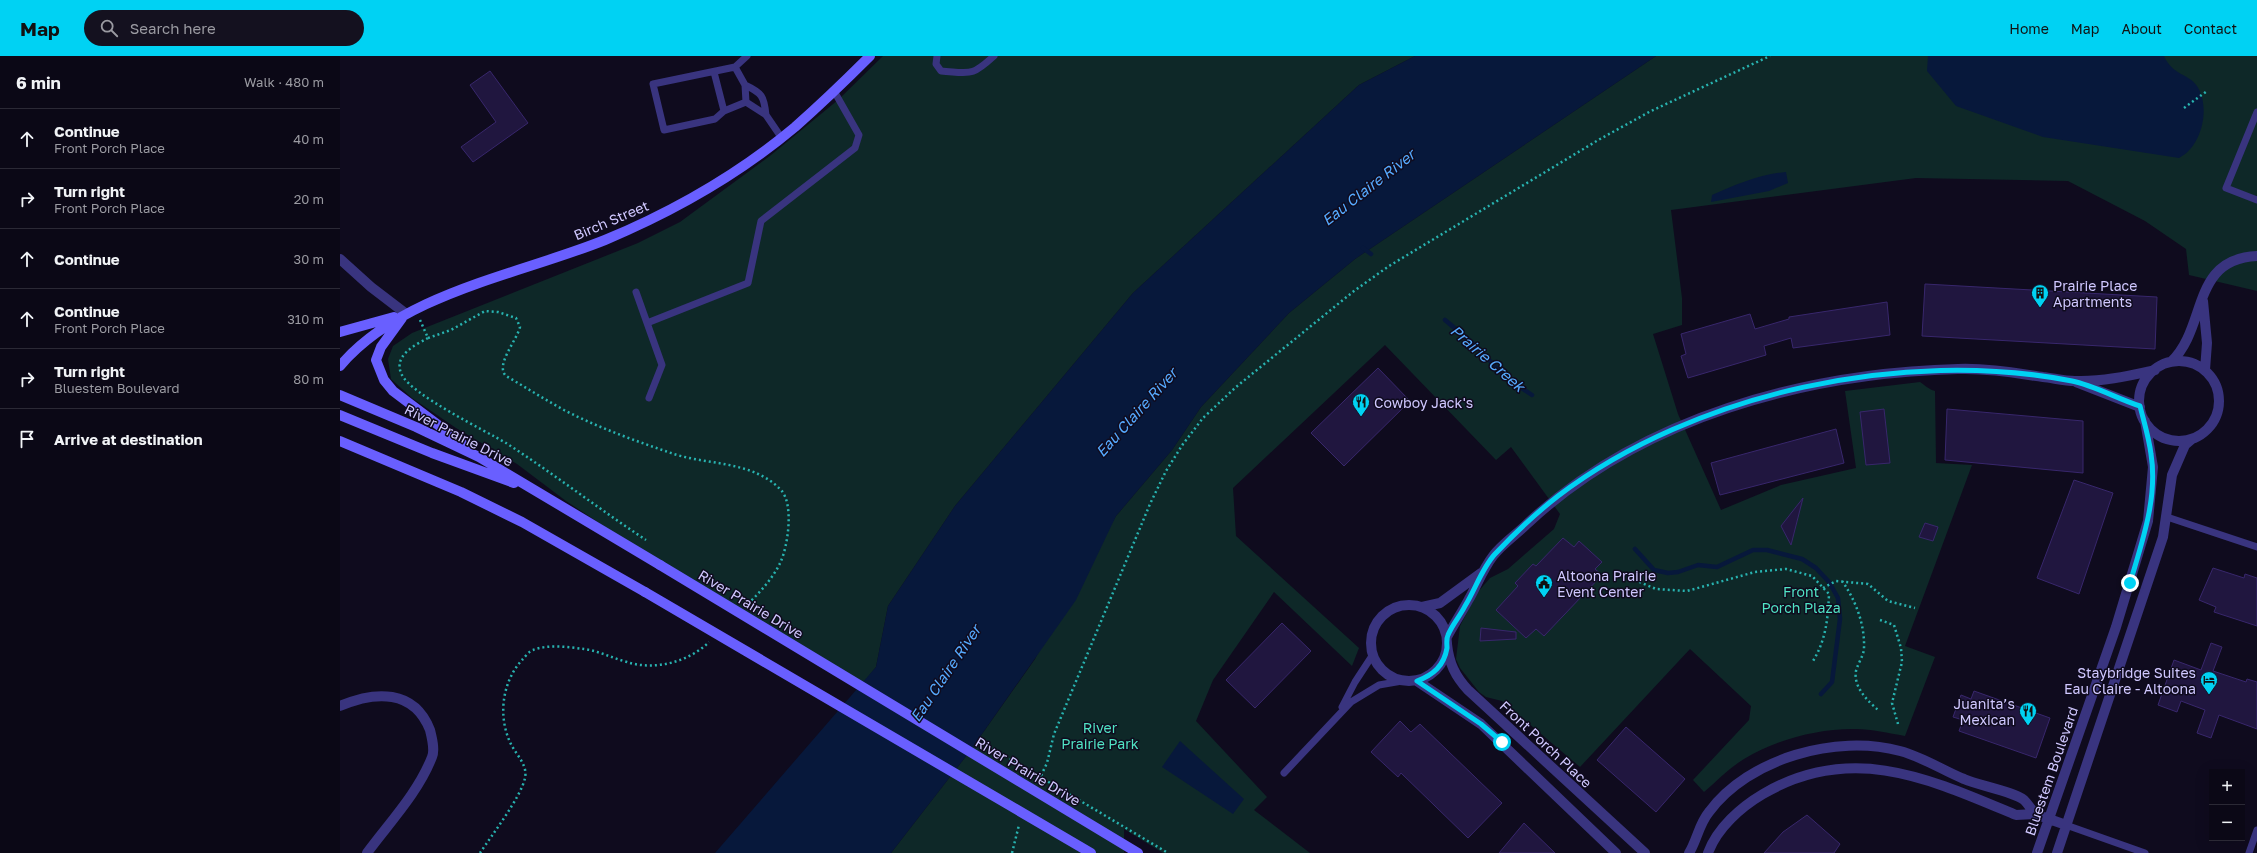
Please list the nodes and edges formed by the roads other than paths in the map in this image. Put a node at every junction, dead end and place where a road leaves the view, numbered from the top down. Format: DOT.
graph roads {
  1 [pos="747,56"];
  2 [pos="870,56"];
  3 [pos="937,56"];
  4 [pos="994,56"];
  5 [pos="735,67"];
  6 [pos="714,72"];
  7 [pos="745,85"];
  8 [pos="834,91"];
  9 [pos="746,102"];
  10 [pos="724,111"];
  11 [pos="2257,112"];
  12 [pos="766,115"];
  13 [pos="781,137"];
  14 [pos="2257,200"];
  15 [pos="2257,256"];
  16 [pos="340,259"];
  17 [pos="636,292"];
  18 [pos="2203,298"];
  19 [pos="405,313"];
  20 [pos="648,323"];
  21 [pos="340,332"];
  22 [pos="2171,362"];
  23 [pos="340,366"];
  24 [pos="2155,370"];
  25 [pos="2205,370"];
  26 [pos="2074,381"];
  27 [pos="340,395"];
  28 [pos="649,398"];
  29 [pos="2140,406"];
  30 [pos="340,415"];
  31 [pos="2145,421"];
  32 [pos="2192,439"];
  33 [pos="342,443"];
  34 [pos="479,457"];
  35 [pos="537,492"];
  36 [pos="2167,517"];
  37 [pos="2257,547"];
  38 [pos="1484,571"];
  39 [pos="1422,607"];
  40 [pos="1447,641"];
  41 [pos="1372,656"];
  42 [pos="1402,681"];
  43 [pos="1417,681"];
  44 [pos="340,706"];
  45 [pos="1339,712"];
  46 [pos="1284,773"];
  47 [pos="2035,814"];
  48 [pos="2049,819"];
  49 [pos="2066,825"];
  50 [pos="2257,830"];
  51 [pos="367,853"];
  52 [pos="1091,853"];
  53 [pos="1138,853"];
  54 [pos="1616,853"];
  55 [pos="1645,853"];
  56 [pos="1689,853"];
  57 [pos="1708,853"];
  58 [pos="2037,853"];
  59 [pos="2057,853"];
  60 [pos="2144,853"];
  61 [pos="2249,853"];
  1 -- 5 [label="lane"];
  2 -- 8 [label="main road, Birch Street"];
  3 -- 4 [label="lane"];
  5 -- 6 [label="lane"];
  5 -- 7 [label="lane"];
  6 -- 10 [label="lane"];
  6 -- 10 [label="lane"];
  7 -- 9 [label="lane"];
  7 -- 12 [label="lane"];
  8 -- 13 [label="main road, Birch Street"];
  8 -- 20 [label="lane"];
  9 -- 10 [label="lane"];
  9 -- 12 [label="lane"];
  11 -- 14 [label="lane"];
  12 -- 13 [label="lane"];
  13 -- 19 [label="main road, Birch Street"];
  15 -- 18 [label="street"];
  16 -- 19 [label="street"];
  17 -- 20 [label="lane"];
  18 -- 22 [label="street"];
  18 -- 25 [label="street"];
  19 -- 21 [label="main road"];
  19 -- 23 [label="main road, Birch Street"];
  19 -- 34 [label="main road"];
  20 -- 28 [label="lane"];
  22 -- 24 [label="street, Bluestem Boulevard"];
  22 -- 25 [label="street, Bluestem Boulevard"];
  24 -- 26 [label="street"];
  24 -- 29 [label="street, Bluestem Boulevard"];
  25 -- 32 [label="street"];
  26 -- 29 [label="street"];
  26 -- 38 [label="street"];
  27 -- 34 [label="main road, River Prairie Drive"];
  29 -- 31 [label="street, Bluestem Boulevard"];
  30 -- 35 [label="main road"];
  31 -- 32 [label="street, Bluestem Boulevard"];
  31 -- 48 [label="street, Bluestem Boulevard"];
  32 -- 36 [label="street"];
  33 -- 52 [label="main road, bridge"];
  34 -- 35 [label="main road, River Prairie Drive"];
  35 -- 53 [label="main road, River Prairie Drive, bridge"];
  36 -- 37 [label="lane"];
  36 -- 49 [label="street"];
  38 -- 39 [label="street"];
  38 -- 40 [label="street"];
  39 -- 40 [label="street, Front Porch Place"];
  39 -- 41 [label="street"];
  40 -- 43 [label="street"];
  40 -- 55 [label="street, Front Porch Place"];
  41 -- 42 [label="street"];
  41 -- 45 [label="lane"];
  42 -- 43 [label="street"];
  42 -- 45 [label="lane"];
  43 -- 54 [label="street, Front Porch Place"];
  44 -- 51 [label="street"];
  45 -- 46 [label="lane"];
  47 -- 48 [label="street"];
  47 -- 56 [label="street"];
  47 -- 57 [label="street"];
  48 -- 49 [label="street"];
  48 -- 58 [label="street, Bluestem Boulevard"];
  49 -- 59 [label="street"];
  49 -- 60 [label="lane"];
  50 -- 61 [label="lane"];
}
